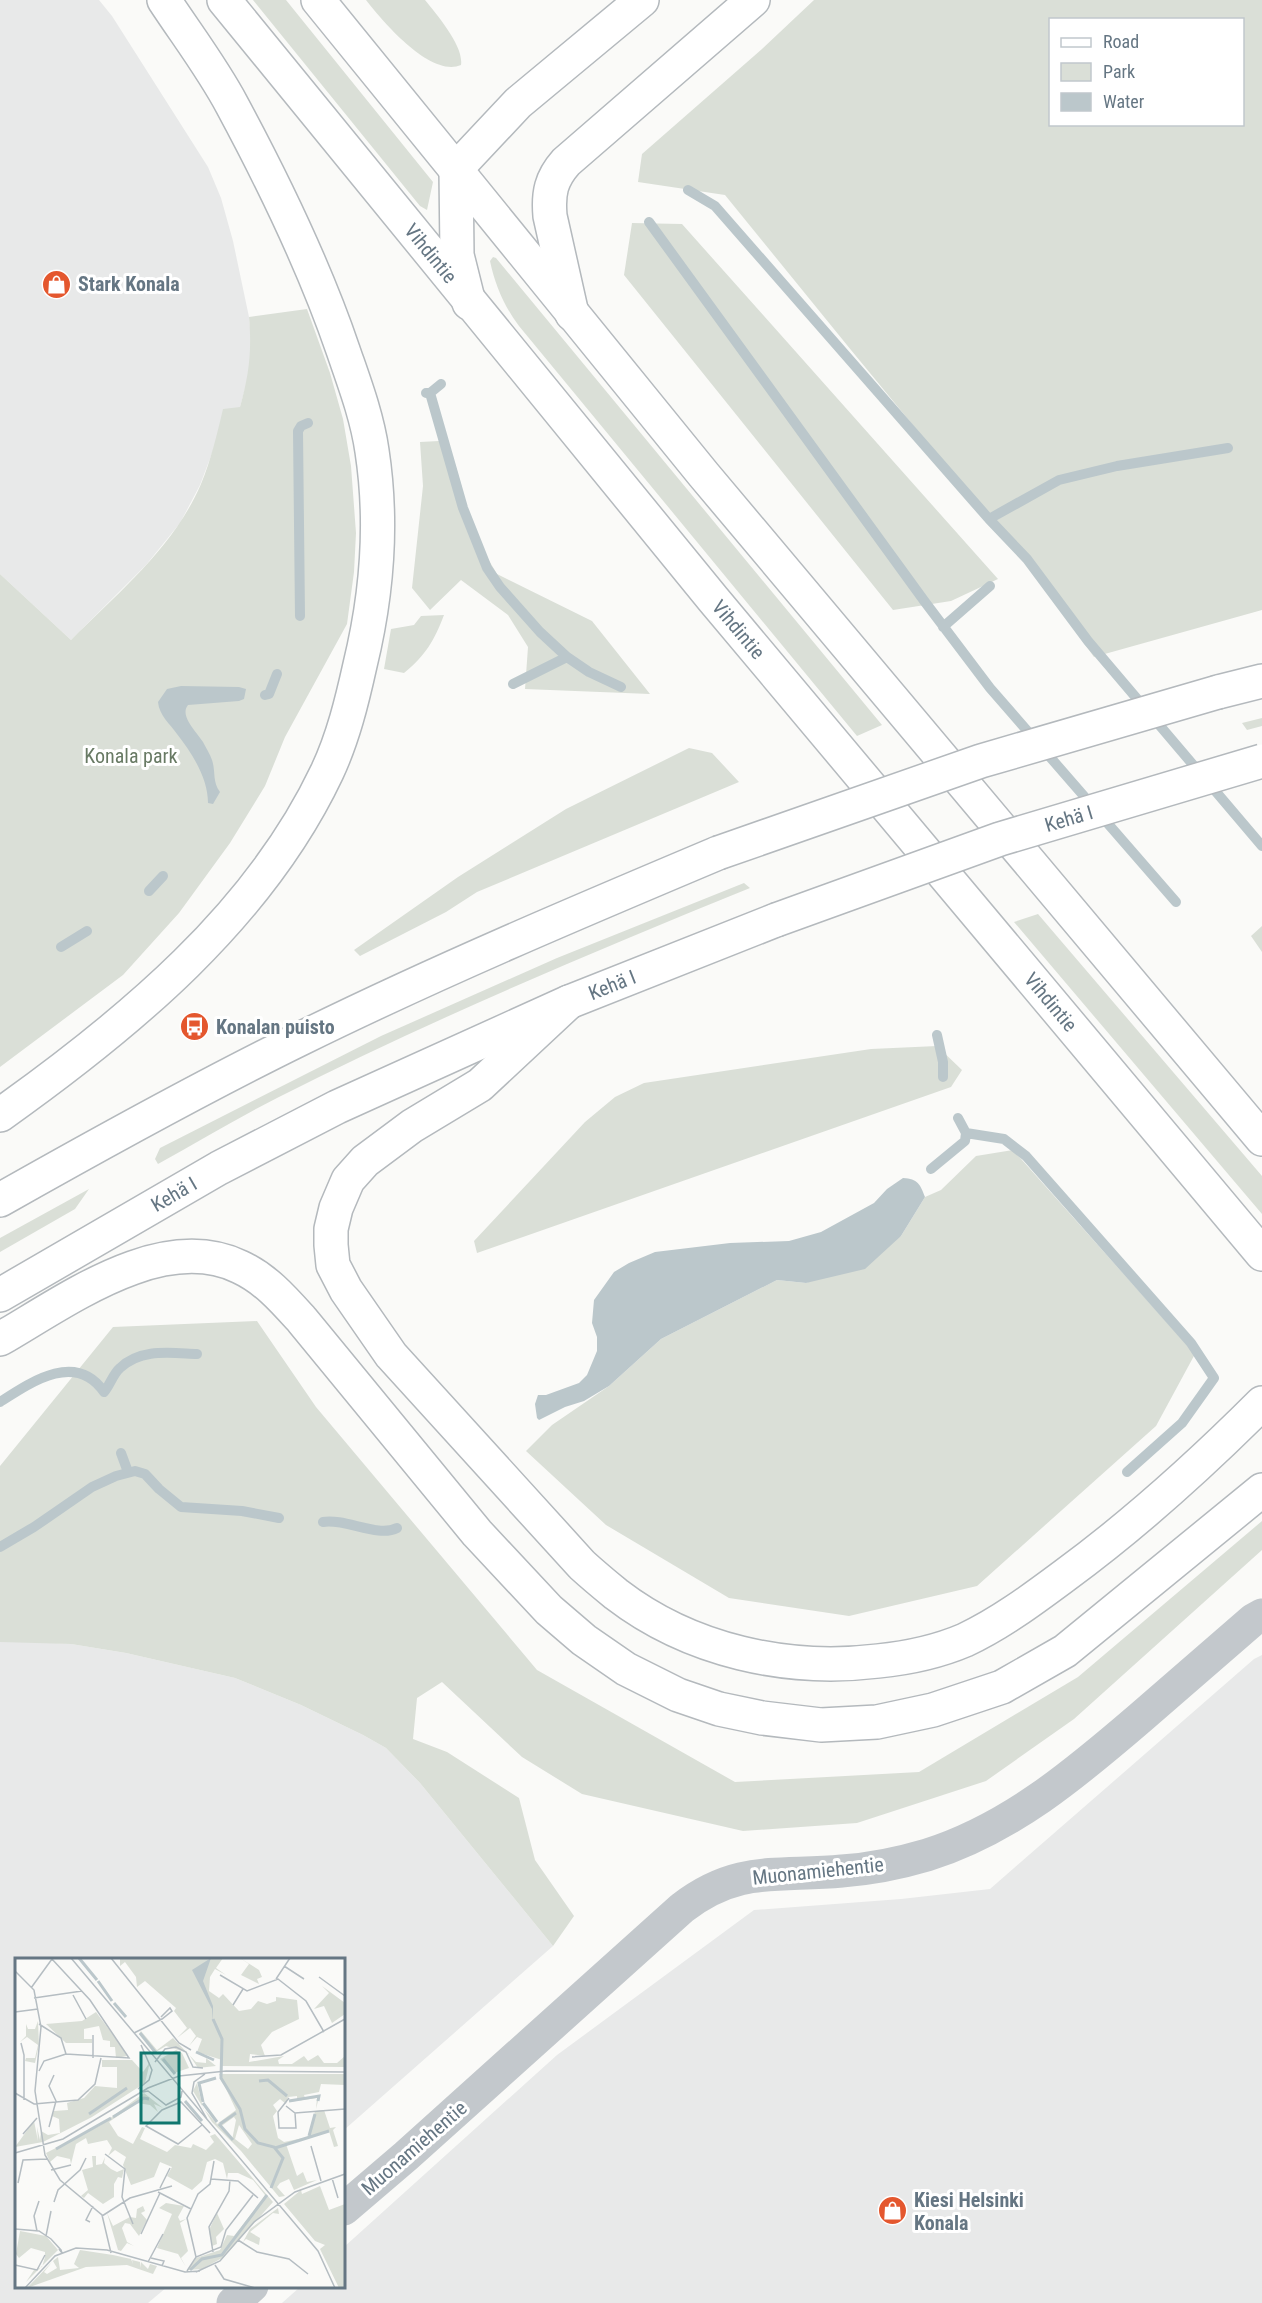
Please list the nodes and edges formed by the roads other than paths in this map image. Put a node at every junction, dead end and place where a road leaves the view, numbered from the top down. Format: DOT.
graph roads {
  1 [pos="164,0"];
  2 [pos="224,0"];
  3 [pos="318,0"];
  4 [pos="642,0"];
  5 [pos="753,0"];
  6 [pos="456,169"];
  7 [pos="469,303"];
  8 [pos="572,314"];
  9 [pos="1262,681"];
  10 [pos="1262,760"];
  11 [pos="569,1002"];
  12 [pos="0,1115"];
  13 [pos="1262,1139"];
  14 [pos="0,1200"];
  15 [pos="1262,1254"];
  16 [pos="0,1295"];
  17 [pos="0,1339"];
  18 [pos="1262,1403"];
  19 [pos="1262,1490"];
  20 [pos="1262,1615"];
  21 [pos="345,2208"];
  22 [pos="250,2288"];
  23 [pos="233,2303"];
  1 -- 12 [label="main road"];
  2 -- 7 [label="main road, Vihdintie"];
  3 -- 6 [label="main road"];
  4 -- 6 [label="main road"];
  5 -- 8 [label="main road"];
  6 -- 7 [label="main road"];
  6 -- 8 [label="main road"];
  7 -- 15 [label="main road, Vihdintie"];
  8 -- 13 [label="main road"];
  9 -- 14 [label="main road, bridge"];
  10 -- 11 [label="main road, Kehä I, bridge"];
  11 -- 16 [label="main road, Kehä I"];
  11 -- 18 [label="main road"];
  17 -- 19 [label="main road"];
  20 -- 21 [label="street, Muonamiehentie"];
  22 -- 23 [label="street"];
}
